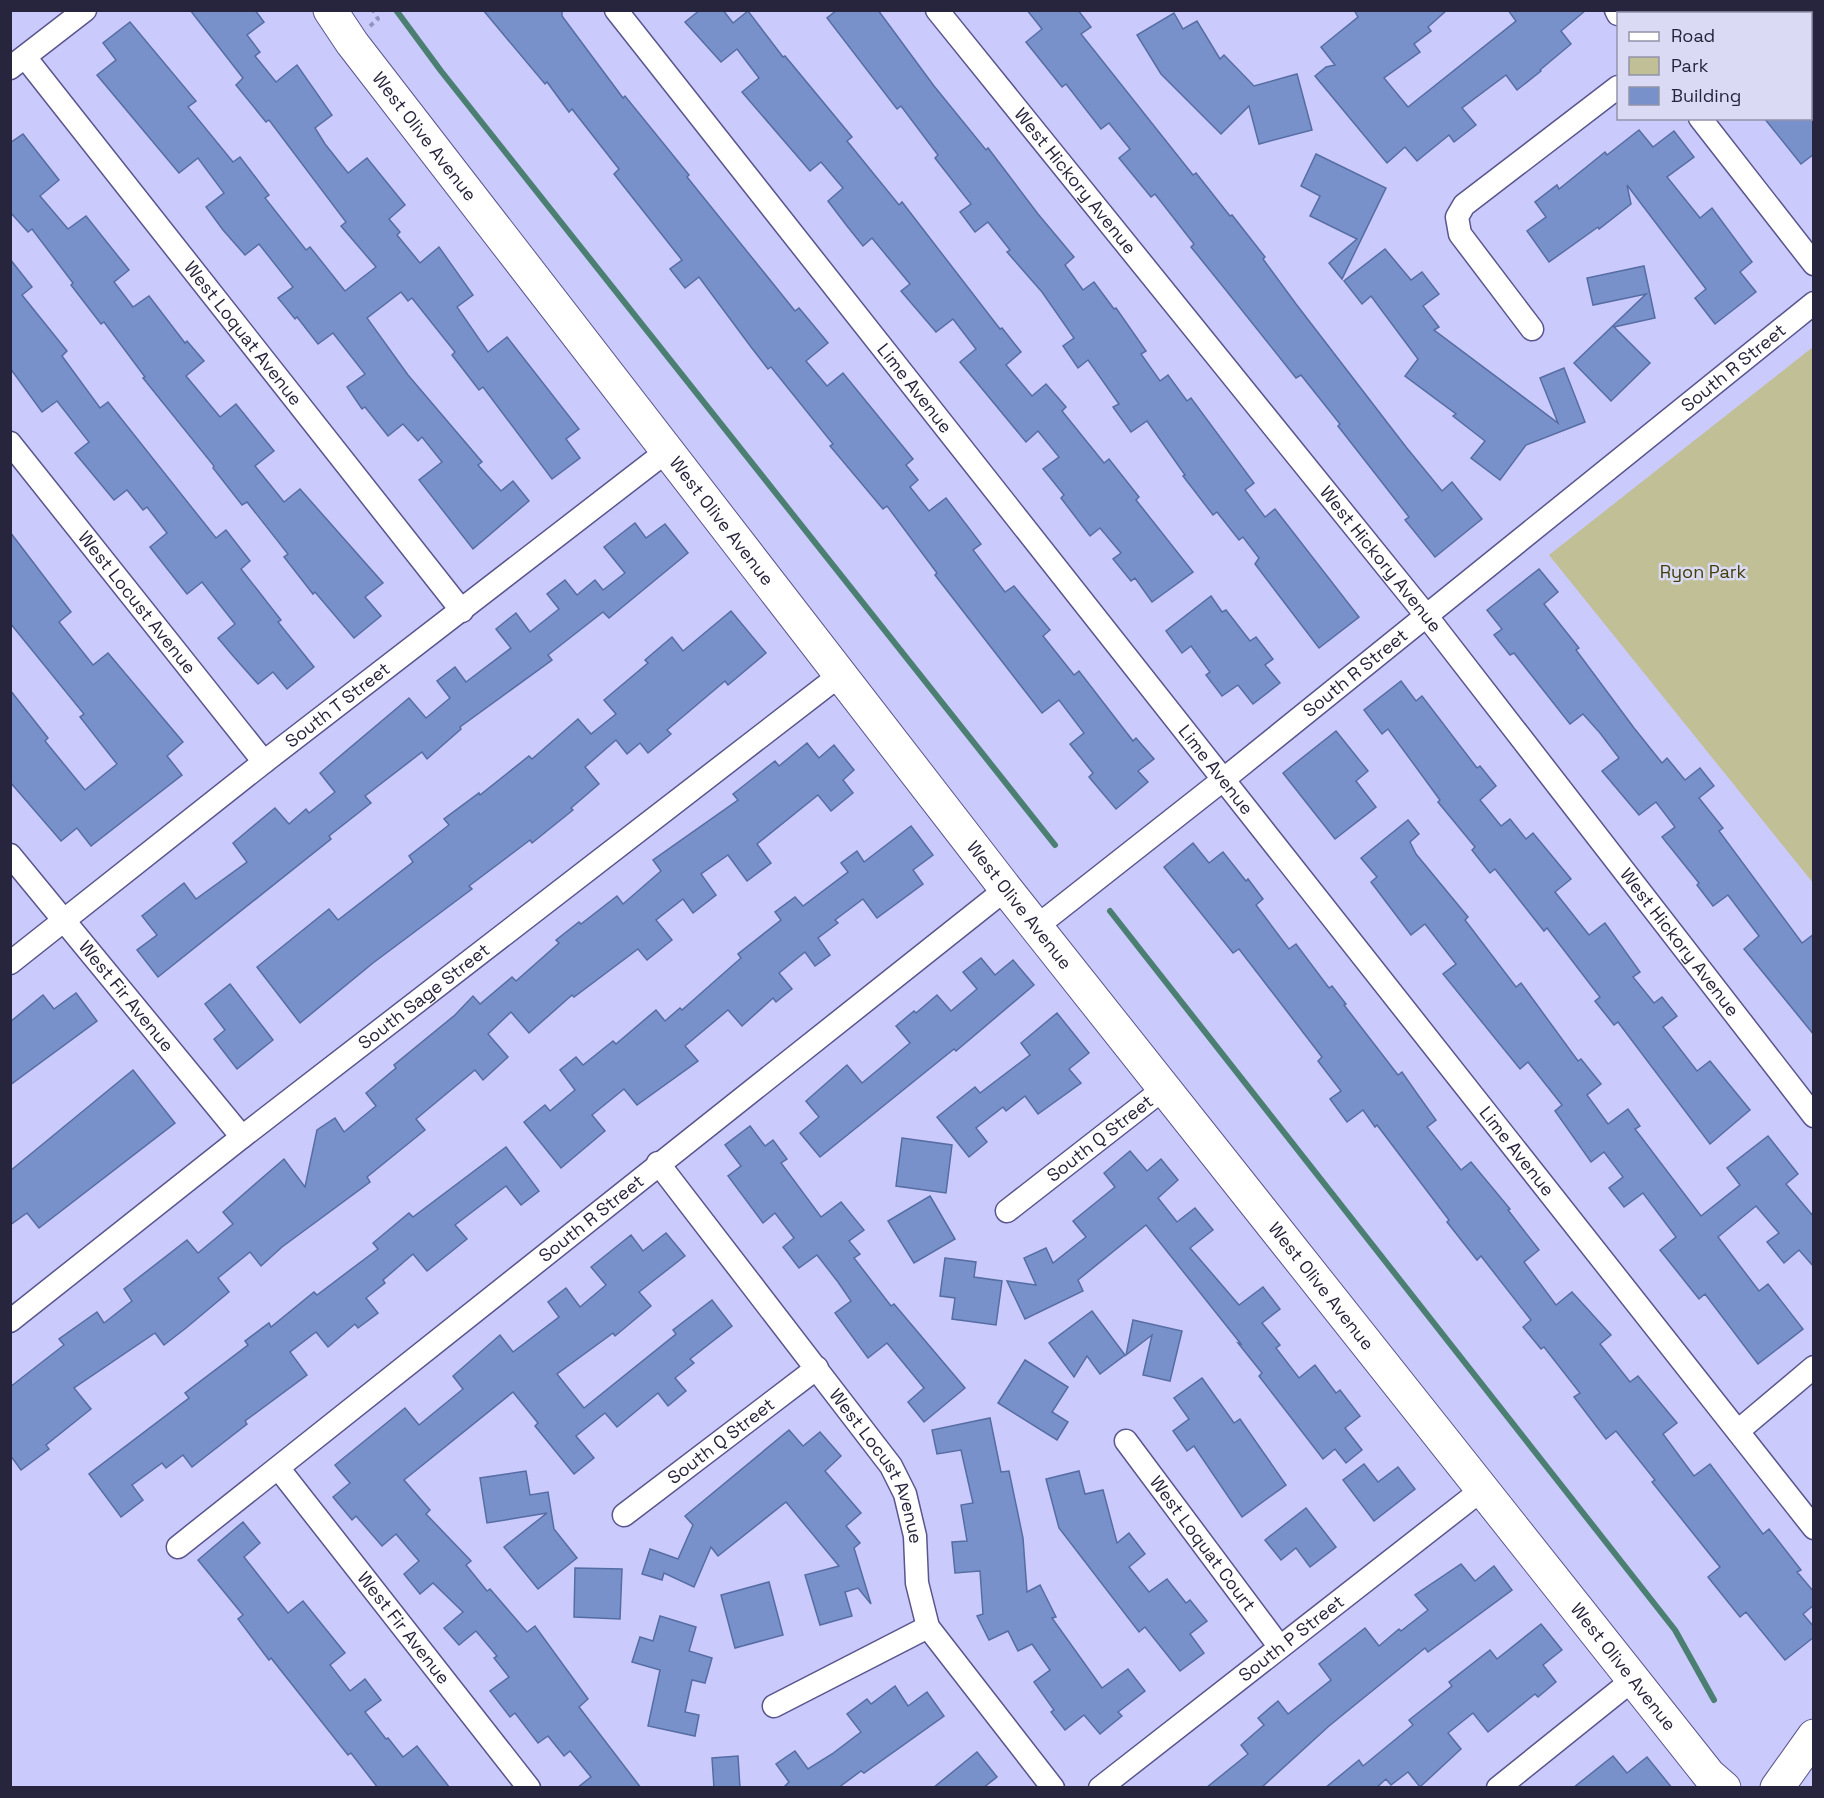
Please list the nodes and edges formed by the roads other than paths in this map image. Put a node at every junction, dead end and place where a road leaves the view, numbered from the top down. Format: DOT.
graph roads {
  1 [pos="85,10"];
  2 [pos="330,10"];
  3 [pos="616,10"];
  4 [pos="937,10"];
  5 [pos="18,62"];
  6 [pos="1617,88"];
  7 [pos="1702,120"];
  8 [pos="1814,264"];
  9 [pos="1814,303"];
  10 [pos="1532,329"];
  11 [pos="10,443"];
  12 [pos="667,451"];
  13 [pos="462,611"];
  14 [pos="1425,614"];
  15 [pos="840,675"];
  16 [pos="264,762"];
  17 [pos="1224,779"];
  18 [pos="10,855"];
  19 [pos="1006,889"];
  20 [pos="65,921"];
  21 [pos="1036,927"];
  22 [pos="10,963"];
  23 [pos="1166,1088"];
  24 [pos="1814,1116"];
  25 [pos="242,1137"];
  26 [pos="658,1163"];
  27 [pos="1007,1211"];
  28 [pos="10,1321"];
  29 [pos="1814,1367"];
  30 [pos="816,1368"];
  31 [pos="1738,1431"];
  32 [pos="1126,1441"];
  33 [pos="279,1469"];
  34 [pos="1484,1488"];
  35 [pos="624,1515"];
  36 [pos="1814,1528"];
  37 [pos="178,1547"];
  38 [pos="928,1626"];
  39 [pos="1279,1646"];
  40 [pos="1635,1678"];
  41 [pos="774,1706"];
  42 [pos="1814,1736"];
  43 [pos="529,1788"];
  44 [pos="1053,1788"];
  45 [pos="1100,1788"];
  46 [pos="1498,1788"];
  47 [pos="1724,1788"];
  48 [pos="1777,1788"];
  1 -- 5 [label="street"];
  2 -- 12 [label="street, West Olive Avenue"];
  3 -- 17 [label="street, Lime Avenue"];
  4 -- 14 [label="street, West Hickory Avenue"];
  5 -- 13 [label="street, West Loquat Avenue"];
  6 -- 10 [label="street"];
  7 -- 8 [label="street"];
  9 -- 14 [label="street, South R Street"];
  11 -- 16 [label="street, West Locust Avenue"];
  12 -- 13 [label="street, South T Street"];
  12 -- 15 [label="street, West Olive Avenue"];
  13 -- 16 [label="street, South T Street"];
  14 -- 17 [label="street, South R Street"];
  14 -- 24 [label="street, West Hickory Avenue"];
  15 -- 19 [label="street, West Olive Avenue"];
  15 -- 25 [label="street, South Sage Street"];
  16 -- 20 [label="street, South T Street"];
  17 -- 21 [label="street, South R Street"];
  17 -- 31 [label="street, Lime Avenue"];
  18 -- 20 [label="street, West Fir Avenue"];
  19 -- 21 [label="street, West Olive Avenue"];
  19 -- 26 [label="street, South R Street"];
  20 -- 22 [label="street, South T Street"];
  20 -- 25 [label="street, West Fir Avenue"];
  21 -- 23 [label="street, West Olive Avenue"];
  23 -- 27 [label="street, South Q Street"];
  23 -- 34 [label="street, West Olive Avenue"];
  25 -- 28 [label="street, South Sage Street"];
  26 -- 30 [label="street, West Locust Avenue"];
  26 -- 33 [label="street, South R Street"];
  29 -- 31 [label="street"];
  30 -- 35 [label="street, South Q Street"];
  30 -- 38 [label="street, West Locust Avenue"];
  31 -- 36 [label="street, Lime Avenue"];
  32 -- 39 [label="street, West Loquat Court"];
  33 -- 37 [label="street, South R Street"];
  33 -- 43 [label="street, West Fir Avenue"];
  34 -- 39 [label="street, South P Street"];
  34 -- 40 [label="street, West Olive Avenue"];
  38 -- 41 [label="street"];
  38 -- 44 [label="street, West Locust Avenue"];
  39 -- 45 [label="street, South P Street"];
  40 -- 46 [label="street"];
  40 -- 47 [label="street, West Olive Avenue"];
  42 -- 48 [label="street"];
}
